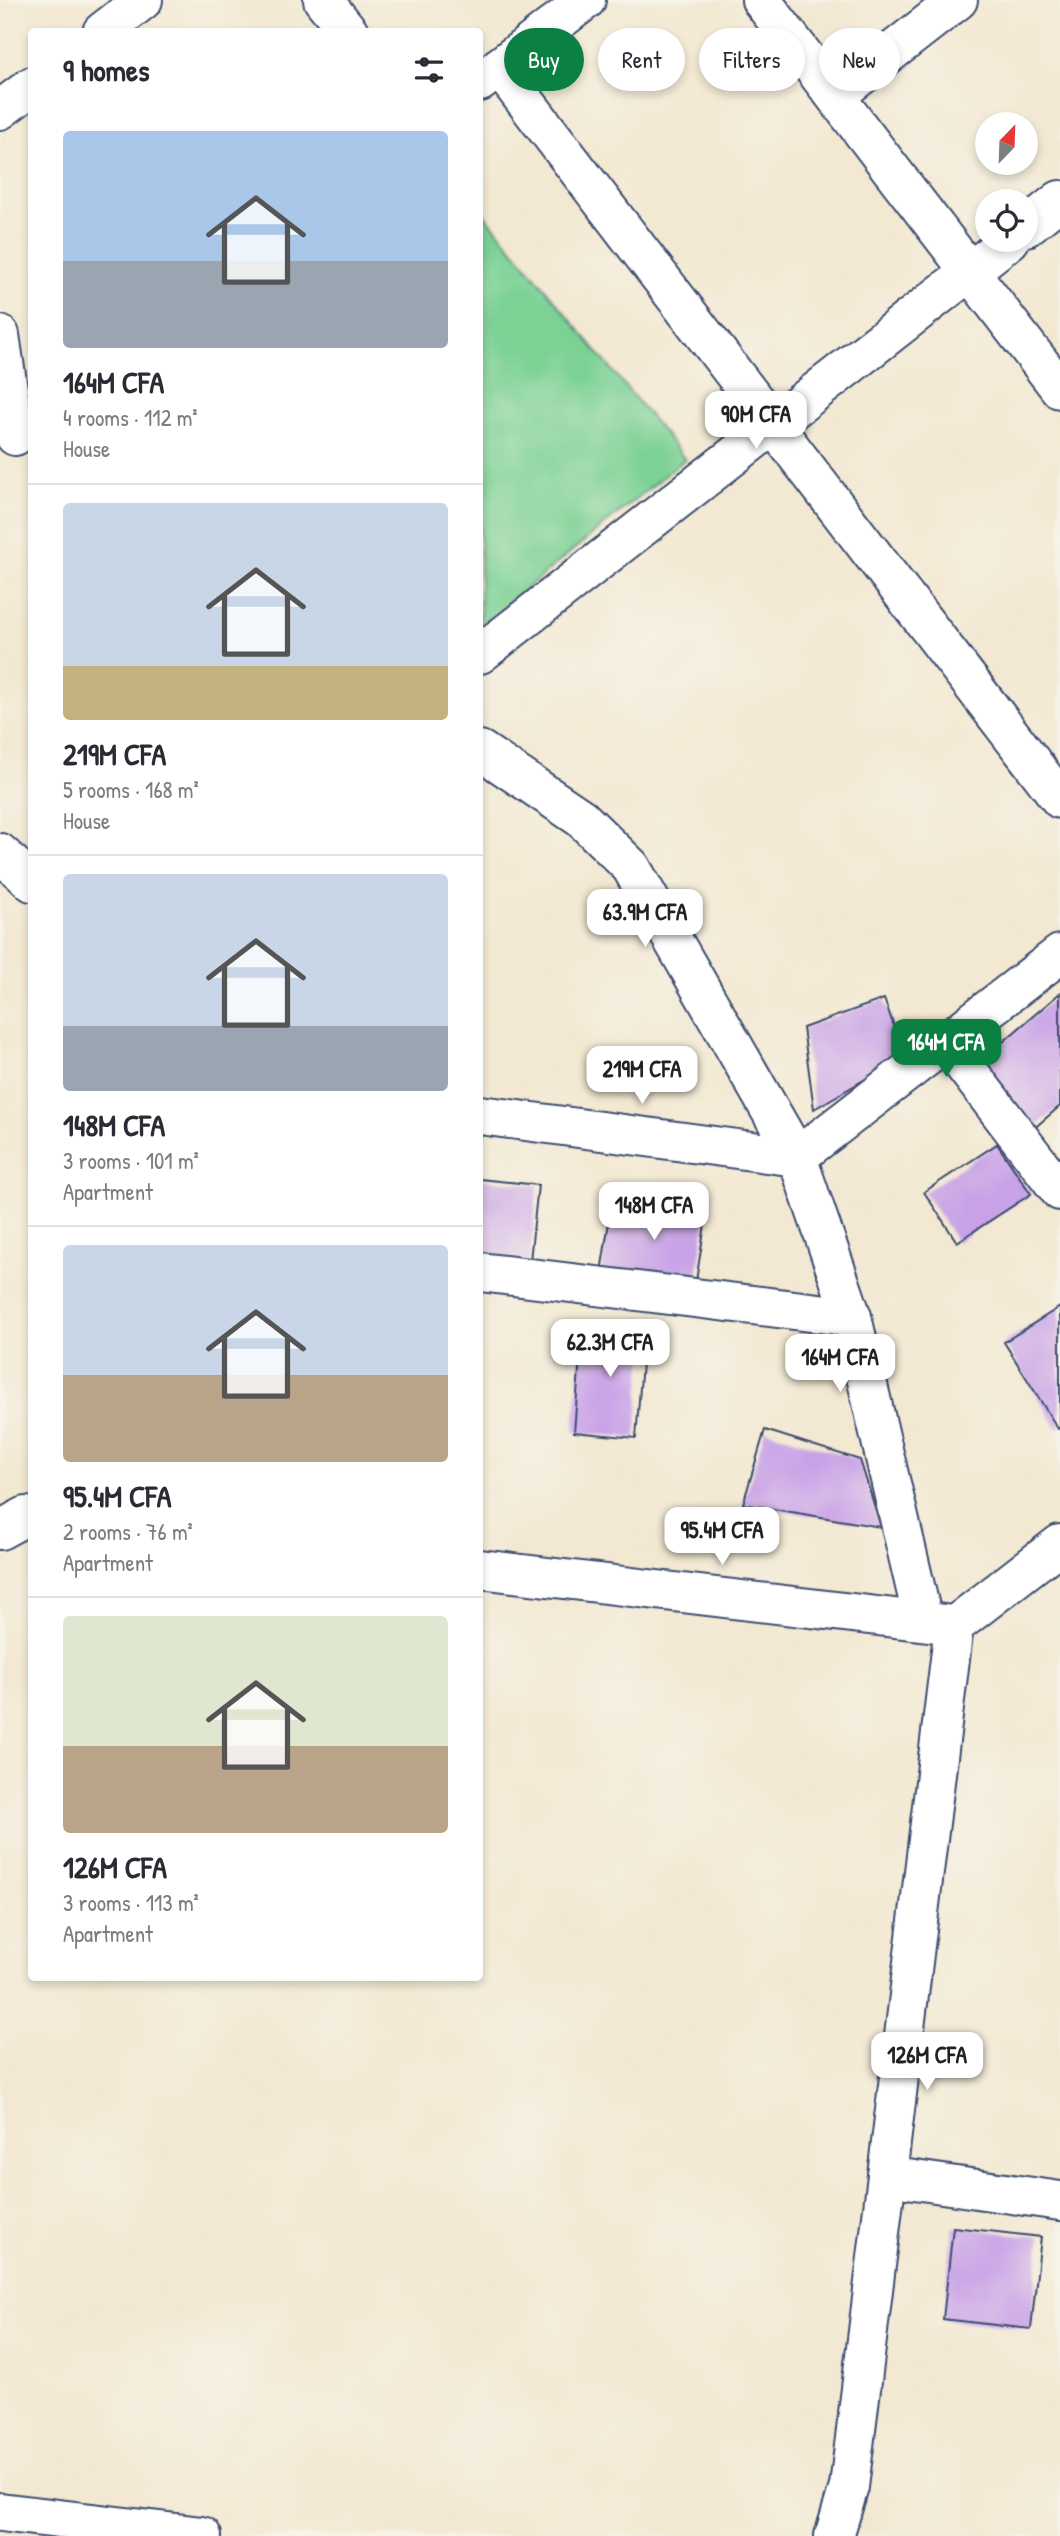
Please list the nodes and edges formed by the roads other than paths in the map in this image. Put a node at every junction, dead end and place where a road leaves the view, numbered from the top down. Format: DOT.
graph roads {
  1 [pos="142,0"];
  2 [pos="323,0"];
  3 [pos="586,0"];
  4 [pos="761,0"];
  5 [pos="958,0"];
  6 [pos="107,28"];
  7 [pos="346,28"];
  8 [pos="489,75"];
  9 [pos="28,89"];
  10 [pos="835,96"];
  11 [pos="0,110"];
  12 [pos="1060,200"];
  13 [pos="1038,217"];
  14 [pos="995,252"];
  15 [pos="970,271"];
  16 [pos="0,335"];
  17 [pos="1060,388"];
  18 [pos="773,425"];
  19 [pos="16,436"];
  20 [pos="483,652"];
  21 [pos="483,752"];
  22 [pos="1060,799"];
  23 [pos="0,853"];
  24 [pos="28,878"];
  25 [pos="1060,954"];
  26 [pos="946,1042"];
  27 [pos="483,1115"];
  28 [pos="797,1157"];
  29 [pos="1060,1191"];
  30 [pos="483,1272"];
  31 [pos="852,1317"];
  32 [pos="28,1516"];
  33 [pos="0,1530"];
  34 [pos="1060,1544"];
  35 [pos="483,1569"];
  36 [pos="938,1623"];
  37 [pos="887,2176"];
  38 [pos="1060,2201"];
  39 [pos="11,2520"];
  40 [pos="202,2536"];
  41 [pos="834,2536"];
  1 -- 6 [label="street"];
  2 -- 7 [label="street"];
  3 -- 8 [label="street"];
  4 -- 10 [label="street"];
  5 -- 10 [label="street"];
  8 -- 18 [label="street"];
  9 -- 11 [label="street"];
  10 -- 15 [label="street"];
  12 -- 13 [label="street"];
  14 -- 15 [label="street"];
  15 -- 17 [label="street"];
  15 -- 18 [label="street"];
  16 -- 19 [label="street"];
  18 -- 20 [label="street"];
  18 -- 22 [label="street"];
  21 -- 28 [label="street"];
  23 -- 24 [label="street"];
  25 -- 26 [label="street"];
  26 -- 28 [label="street"];
  26 -- 29 [label="street"];
  27 -- 28 [label="street"];
  28 -- 31 [label="street"];
  30 -- 31 [label="street"];
  31 -- 36 [label="street"];
  32 -- 33 [label="street"];
  34 -- 36 [label="street"];
  35 -- 36 [label="street"];
  36 -- 37 [label="street"];
  37 -- 38 [label="street"];
  37 -- 41 [label="street"];
  39 -- 40 [label="street"];
}
